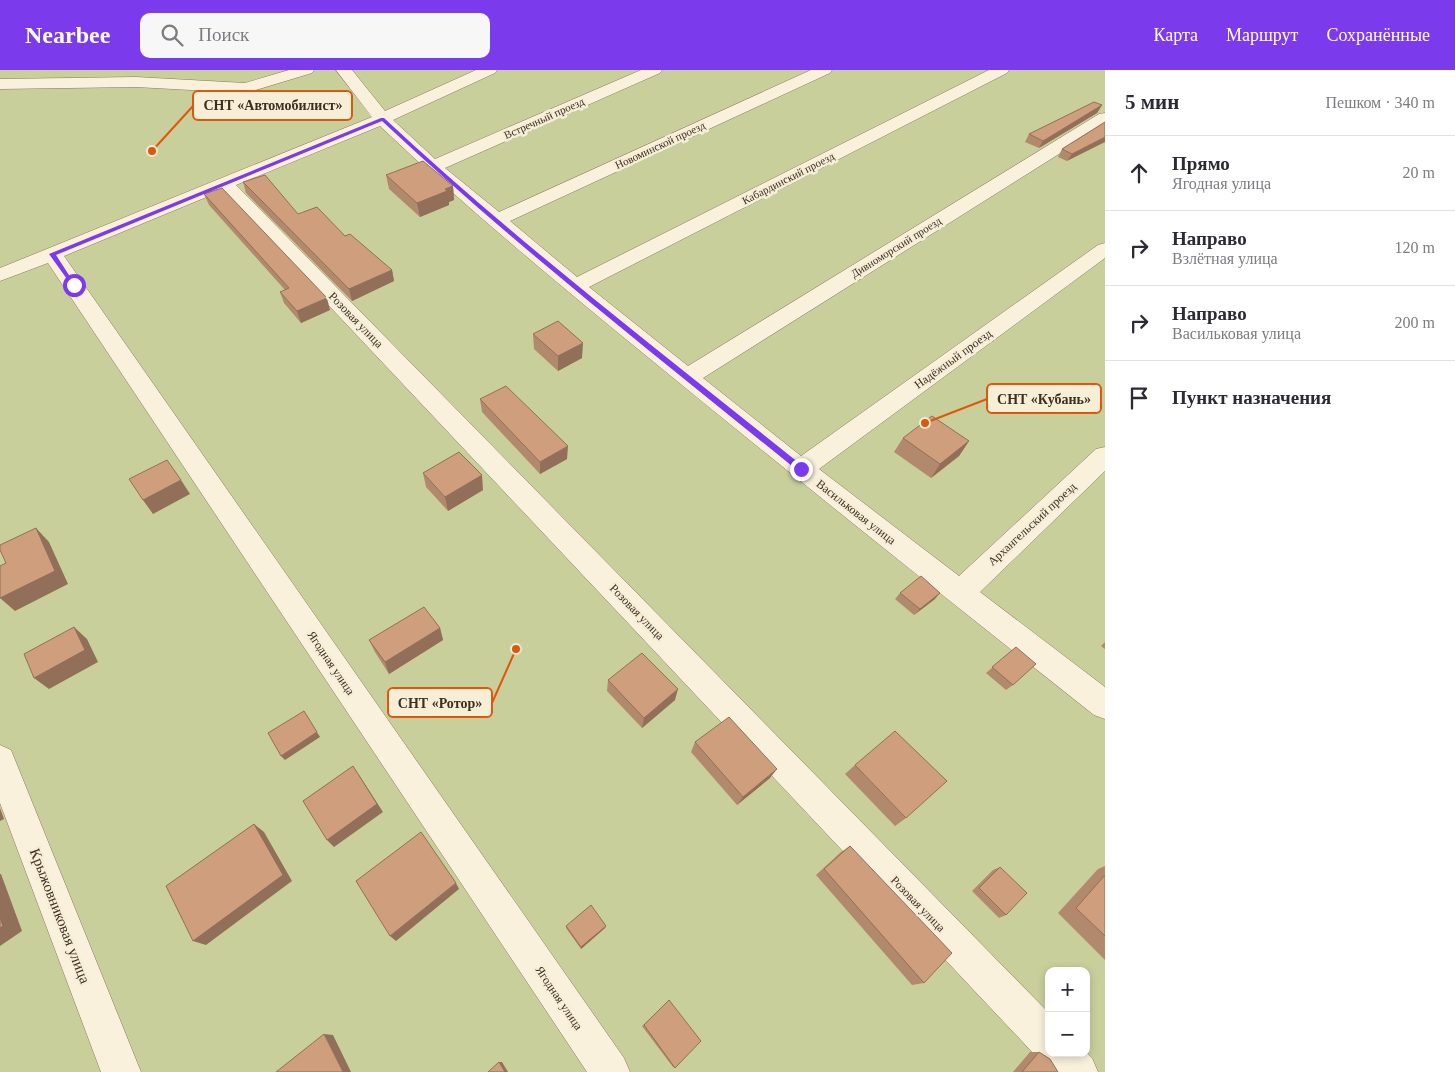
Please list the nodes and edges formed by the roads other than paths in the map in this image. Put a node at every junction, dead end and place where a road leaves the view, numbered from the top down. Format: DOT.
graph roads {
  1 [pos="306,70"];
  2 [pos="344,70"];
  3 [pos="489,70"];
  4 [pos="654,70"];
  5 [pos="824,70"];
  6 [pos="1001,70"];
  7 [pos="0,84"];
  8 [pos="1105,118"];
  9 [pos="382,119"];
  10 [pos="433,167"];
  11 [pos="224,184"];
  12 [pos="497,220"];
  13 [pos="1105,249"];
  14 [pos="52,254"];
  15 [pos="0,275"];
  16 [pos="575,286"];
  17 [pos="687,377"];
  18 [pos="1105,456"];
  19 [pos="801,469"];
  20 [pos="960,593"];
  21 [pos="1105,705"];
  22 [pos="0,760"];
  23 [pos="1045,1037"];
  24 [pos="1064,1057"];
  25 [pos="121,1072"];
  26 [pos="610,1072"];
  27 [pos="1078,1072"];
  1 -- 7 [label="street"];
  2 -- 9 [label="street, Васильковая улица"];
  3 -- 9 [label="street"];
  4 -- 10 [label="street, Встречный проезд"];
  5 -- 12 [label="street, Новоминской проезд"];
  6 -- 16 [label="street, Кабардинский проезд"];
  8 -- 17 [label="street, Дивноморский проезд"];
  9 -- 10 [label="street, Васильковая улица"];
  9 -- 11 [label="street"];
  10 -- 12 [label="street, Васильковая улица"];
  11 -- 14 [label="street"];
  11 -- 23 [label="street, Розовая улица"];
  12 -- 16 [label="street, Васильковая улица"];
  13 -- 19 [label="street, Надёжный проезд"];
  14 -- 15 [label="street"];
  14 -- 26 [label="street, Ягодная улица"];
  16 -- 17 [label="street, Васильковая улица"];
  17 -- 19 [label="street, Васильковая улица"];
  18 -- 20 [label="street, Архангельский проезд"];
  19 -- 20 [label="street, Васильковая улица"];
  20 -- 21 [label="street, Васильковая улица"];
  22 -- 25 [label="street, Крыжовниковая улица"];
  24 -- 27 [label="street"];
}
